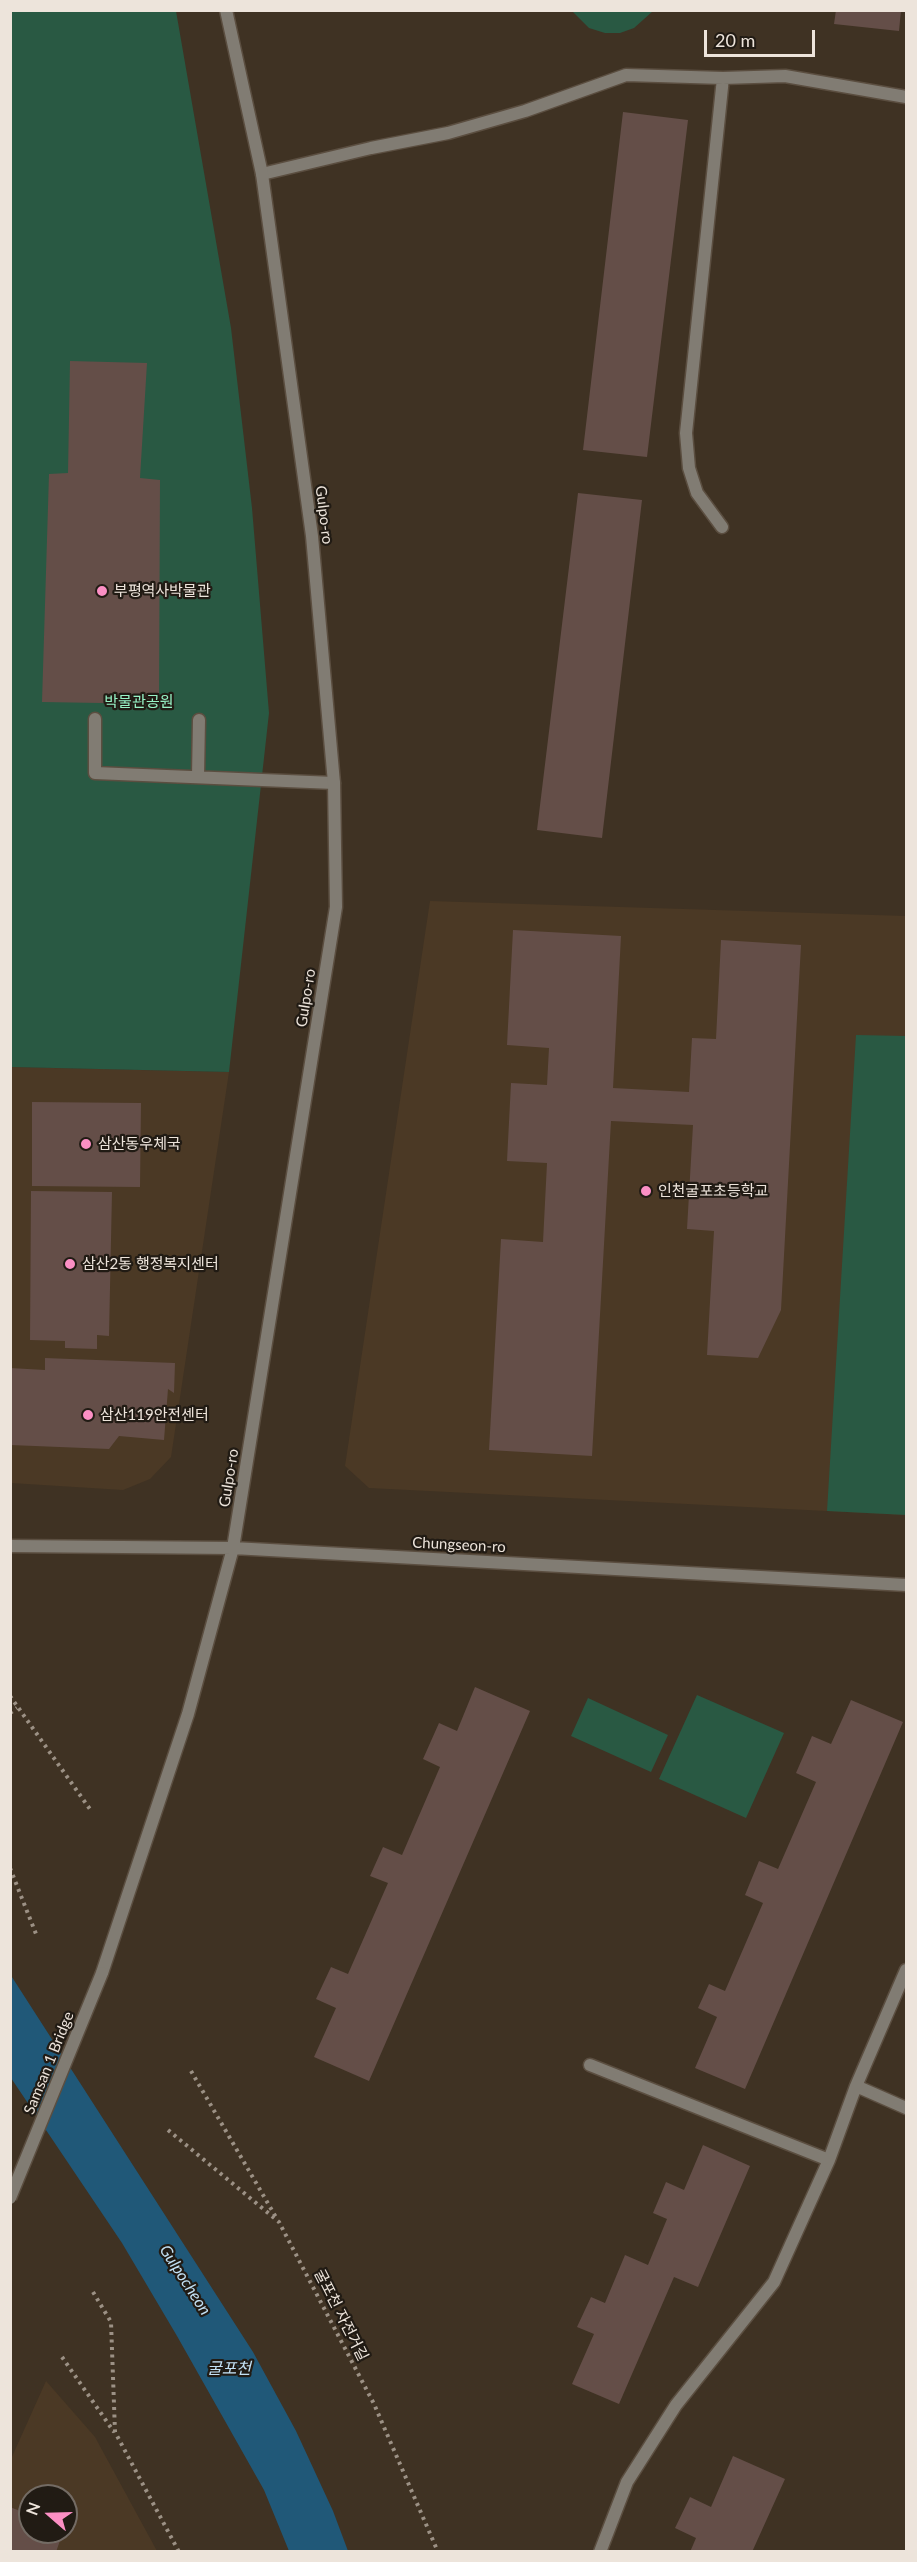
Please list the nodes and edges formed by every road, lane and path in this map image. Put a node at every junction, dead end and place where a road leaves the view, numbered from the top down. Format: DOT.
graph roads {
  1 [pos="226,10"];
  2 [pos="723,78"];
  3 [pos="906,97"];
  4 [pos="262,174"];
  5 [pos="722,527"];
  6 [pos="96,719"];
  7 [pos="199,720"];
  8 [pos="198,777"];
  9 [pos="334,783"];
  10 [pos="10,1546"];
  11 [pos="233,1548"];
  12 [pos="906,1585"];
  13 [pos="10,1696"];
  14 [pos="17,1708"];
  15 [pos="10,1713"];
  16 [pos="92,1812"];
  17 [pos="10,1868"];
  18 [pos="36,1934"];
  19 [pos="906,1970"];
  20 [pos="102,1973"];
  21 [pos="590,2065"];
  22 [pos="190,2071"];
  23 [pos="856,2086"];
  24 [pos="906,2108"];
  25 [pos="168,2130"];
  26 [pos="829,2160"];
  27 [pos="10,2198"];
  28 [pos="279,2222"];
  29 [pos="93,2292"];
  30 [pos="62,2357"];
  31 [pos="115,2432"];
  32 [pos="179,2552"];
  33 [pos="438,2552"];
  34 [pos="600,2552"];
  1 -- 4 [label="street, Gulpo-ro"];
  2 -- 3 [label="street"];
  2 -- 4 [label="street"];
  2 -- 5 [label="street"];
  4 -- 9 [label="street, Gulpo-ro"];
  6 -- 8 [label="street"];
  7 -- 8 [label="street"];
  8 -- 9 [label="street"];
  9 -- 11 [label="street, Gulpo-ro"];
  10 -- 11 [label="street, Chungseon-ro"];
  11 -- 12 [label="street, Chungseon-ro"];
  11 -- 20 [label="street, Gulpo-ro"];
  13 -- 14 [label="path"];
  14 -- 15 [label="path"];
  14 -- 16 [label="path"];
  17 -- 18 [label="path"];
  19 -- 23 [label="street"];
  20 -- 27 [label="street, Samsan 1 Bridge, bridge"];
  21 -- 26 [label="street"];
  22 -- 28 [label="path"];
  23 -- 24 [label="street"];
  23 -- 26 [label="street"];
  25 -- 28 [label="path, 굴포천 자전거길"];
  26 -- 34 [label="street"];
  28 -- 33 [label="path, 굴포천 자전거길"];
  29 -- 31 [label="path"];
  30 -- 31 [label="path"];
  31 -- 32 [label="path"];
}
